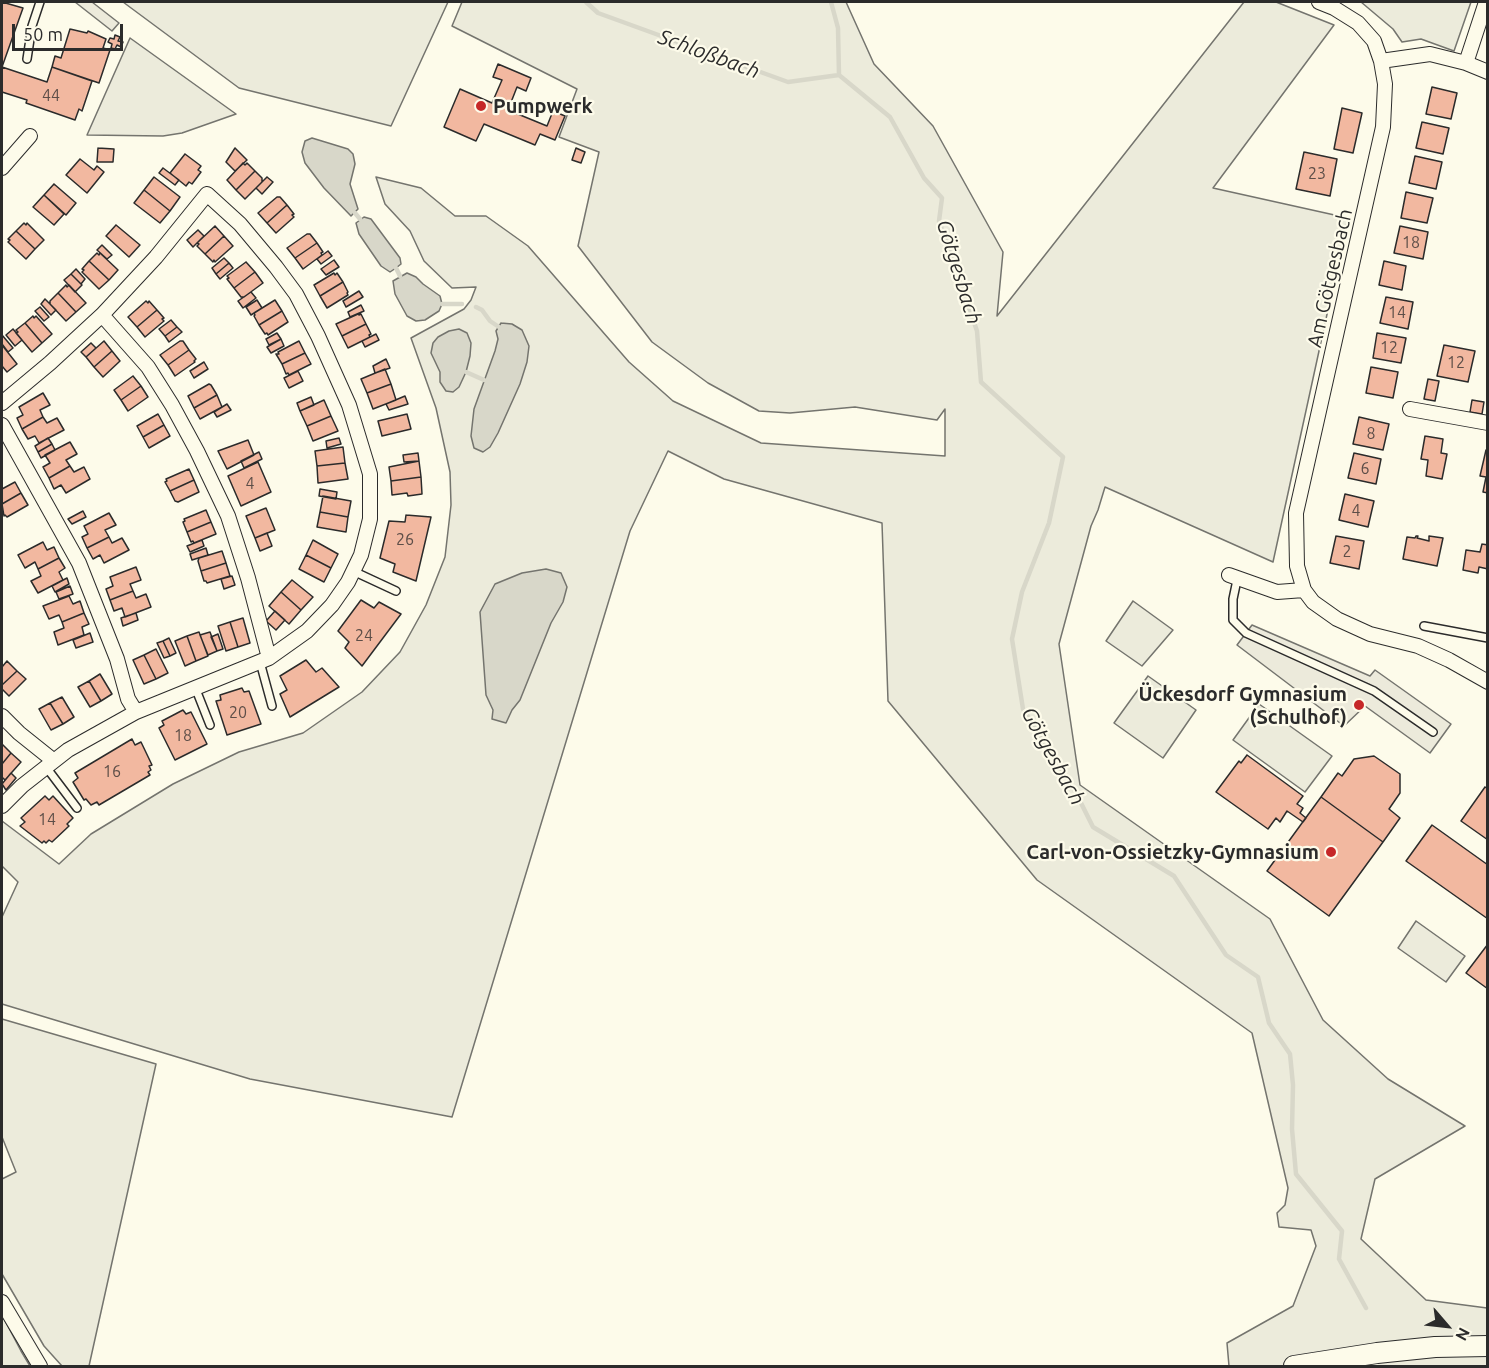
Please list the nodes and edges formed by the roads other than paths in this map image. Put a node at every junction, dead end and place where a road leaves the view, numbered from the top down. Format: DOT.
graph roads {
  1 [pos="40,2"];
  2 [pos="1319,2"];
  3 [pos="1486,2"];
  4 [pos="27,59"];
  5 [pos="1381,61"];
  6 [pos="1466,63"];
  7 [pos="1488,72"];
  8 [pos="30,136"];
  9 [pos="2,168"];
  10 [pos="102,315"];
  11 [pos="2,403"];
  12 [pos="1410,409"];
  13 [pos="1488,423"];
  14 [pos="2,424"];
  15 [pos="353,571"];
  16 [pos="1233,577"];
  17 [pos="1304,590"];
  18 [pos="396,591"];
  19 [pos="1424,626"];
  20 [pos="1488,638"];
  21 [pos="265,660"];
  22 [pos="1488,682"];
  23 [pos="195,687"];
  24 [pos="272,706"];
  25 [pos="136,712"];
  26 [pos="2,716"];
  27 [pos="210,725"];
  28 [pos="1433,732"];
  29 [pos="50,764"];
  30 [pos="2,806"];
  31 [pos="77,808"];
  32 [pos="2,1302"];
  33 [pos="1488,1346"];
  34 [pos="39,1366"];
  35 [pos="1294,1366"];
  1 -- 4 [label="lane"];
  2 -- 5 [label="street, Am Götgesbach"];
  3 -- 6 [label="street"];
  5 -- 6 [label="street"];
  5 -- 17 [label="street, Am Götgesbach"];
  6 -- 7 [label="street"];
  8 -- 9 [label="street"];
  10 -- 11 [label="street"];
  10 -- 15 [label="street"];
  10 -- 21 [label="street"];
  12 -- 13 [label="street"];
  14 -- 25 [label="street"];
  15 -- 18 [label="lane"];
  15 -- 21 [label="street"];
  16 -- 17 [label="street"];
  16 -- 28 [label="lane"];
  17 -- 22 [label="street"];
  19 -- 20 [label="lane"];
  21 -- 23 [label="street"];
  21 -- 24 [label="lane"];
  23 -- 25 [label="street"];
  23 -- 27 [label="lane"];
  25 -- 29 [label="street"];
  26 -- 29 [label="street"];
  29 -- 30 [label="street"];
  29 -- 31 [label="lane"];
  32 -- 34 [label="street"];
  33 -- 35 [label="main road"];
}
